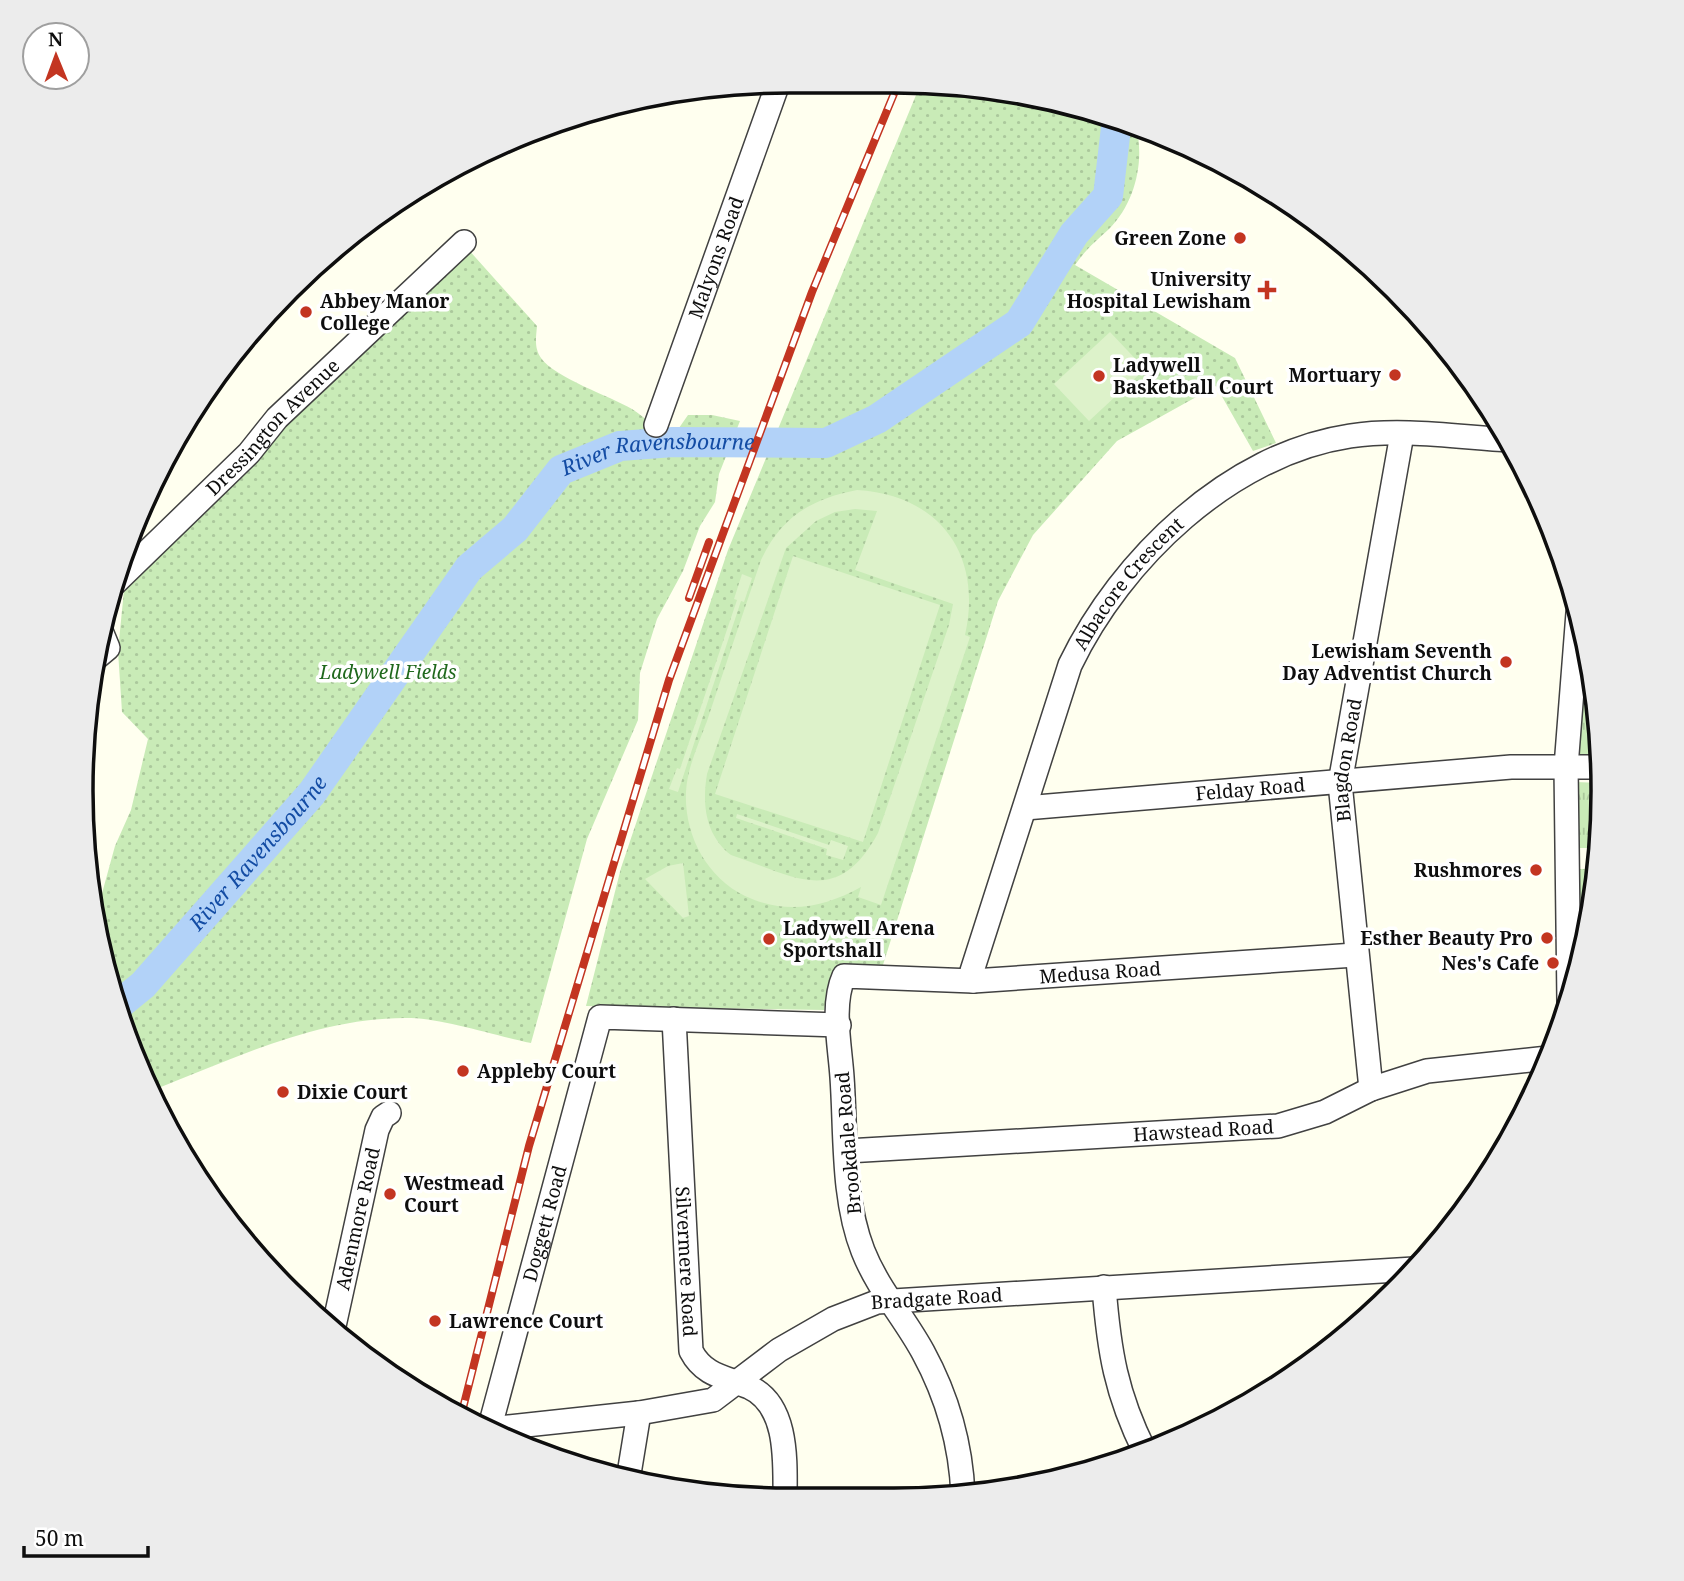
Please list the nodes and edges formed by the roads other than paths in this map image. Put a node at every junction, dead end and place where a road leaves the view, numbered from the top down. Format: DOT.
graph roads {
  1 [pos="774,93"];
  2 [pos="464,242"];
  3 [pos="656,425"];
  4 [pos="1402,434"];
  5 [pos="1496,439"];
  6 [pos="129,569"];
  7 [pos="1576,644"];
  8 [pos="1566,766"];
  9 [pos="1590,767"];
  10 [pos="1340,783"];
  11 [pos="1025,808"];
  12 [pos="1355,955"];
  13 [pos="1568,965"];
  14 [pos="844,976"];
  15 [pos="973,981"];
  16 [pos="674,1019"];
  17 [pos="839,1025"];
  18 [pos="1537,1059"];
  19 [pos="1371,1089"];
  20 [pos="389,1113"];
  21 [pos="847,1151"];
  22 [pos="1400,1270"];
  23 [pos="1104,1287"];
  24 [pos="889,1302"];
  25 [pos="335,1319"];
  26 [pos="734,1383"];
  27 [pos="639,1413"];
  28 [pos="492,1420"];
  29 [pos="508,1428"];
  30 [pos="1141,1443"];
  31 [pos="630,1469"];
  32 [pos="961,1485"];
  33 [pos="785,1488"];
  1 -- 3 [label="street, Malyons Road"];
  2 -- 6 [label="street, Dressington Avenue"];
  4 -- 5 [label="street, Albacore Crescent"];
  4 -- 10 [label="street, Blagdon Road"];
  4 -- 11 [label="street, Albacore Crescent"];
  7 -- 8 [label="street"];
  8 -- 9 [label="street, Felday Road"];
  8 -- 10 [label="street, Felday Road"];
  8 -- 13 [label="street"];
  10 -- 11 [label="street, Felday Road"];
  10 -- 12 [label="street, Blagdon Road"];
  11 -- 15 [label="street, Albacore Crescent"];
  12 -- 15 [label="street, Medusa Road"];
  12 -- 19 [label="street, Blagdon Road"];
  14 -- 15 [label="street, Medusa Road"];
  14 -- 17 [label="street, Brookdale Road"];
  16 -- 17 [label="street"];
  16 -- 26 [label="street, Silvermere Road"];
  16 -- 28 [label="street, Doggett Road"];
  17 -- 21 [label="street, Brookdale Road"];
  18 -- 19 [label="street, Hawstead Road"];
  19 -- 21 [label="street, Hawstead Road"];
  20 -- 25 [label="street, Adenmore Road"];
  21 -- 24 [label="street, Brookdale Road"];
  22 -- 23 [label="street, Bradgate Road"];
  23 -- 24 [label="street, Bradgate Road"];
  23 -- 30 [label="street"];
  24 -- 26 [label="street, Bradgate Road"];
  24 -- 32 [label="street, Brookdale Road"];
  26 -- 27 [label="street, Bradgate Road"];
  26 -- 33 [label="street, Silvermere Road"];
  27 -- 29 [label="street, Bradgate Road"];
  27 -- 31 [label="street"];
}
